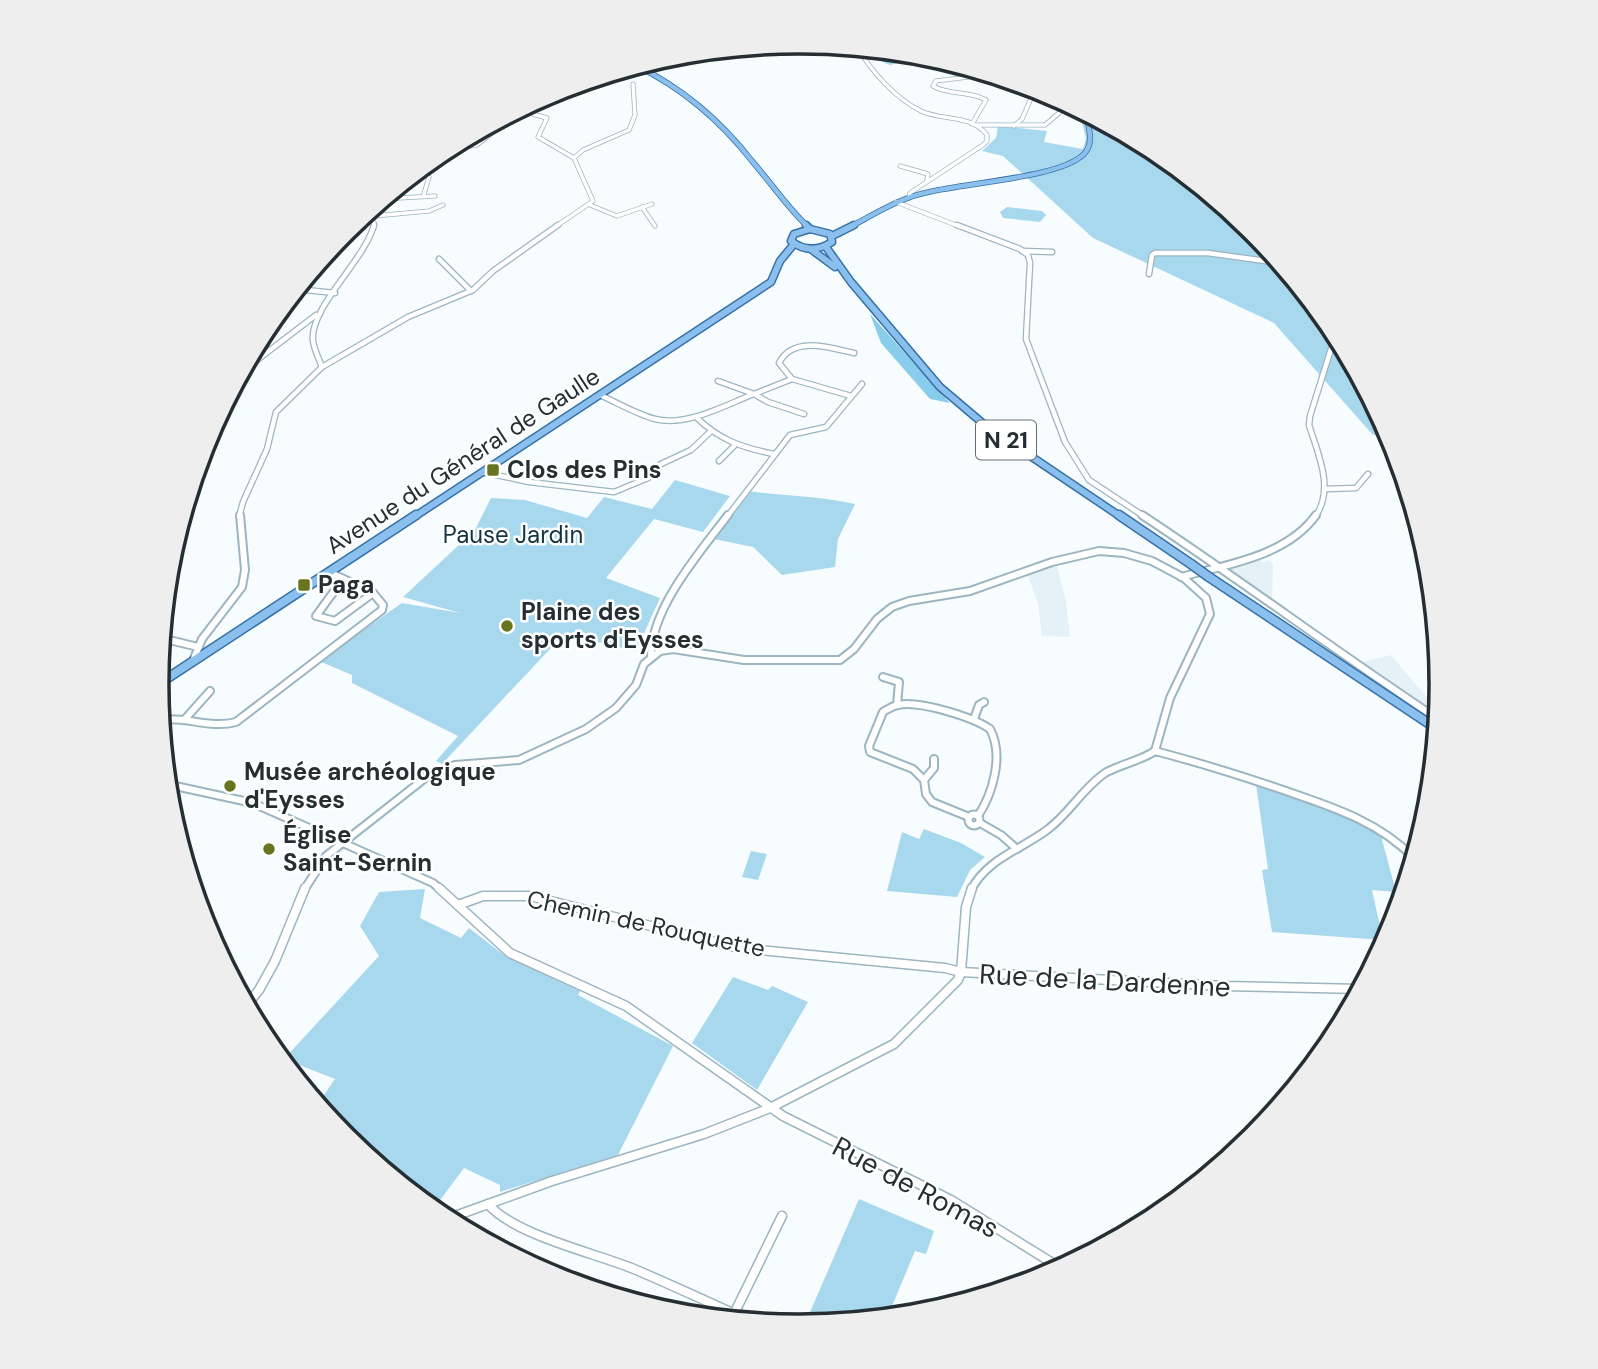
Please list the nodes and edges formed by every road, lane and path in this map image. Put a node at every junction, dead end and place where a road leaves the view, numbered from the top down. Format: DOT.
graph roads {
  1 [pos="867,59"];
  2 [pos="649,73"];
  3 [pos="966,77"];
  4 [pos="633,84"];
  5 [pos="1031,99"];
  6 [pos="1059,113"];
  7 [pos="531,114"];
  8 [pos="975,125"];
  9 [pos="1088,125"];
  10 [pos="1014,126"];
  11 [pos="491,135"];
  12 [pos="473,146"];
  13 [pos="574,158"];
  14 [pos="900,166"];
  15 [pos="429,177"];
  16 [pos="928,181"];
  17 [pos="424,194"];
  18 [pos="435,196"];
  19 [pos="400,197"];
  20 [pos="909,197"];
  21 [pos="896,202"];
  22 [pos="652,204"];
  23 [pos="443,205"];
  24 [pos="590,205"];
  25 [pos="642,207"];
  26 [pos="790,208"];
  27 [pos="378,216"];
  28 [pos="871,218"];
  29 [pos="374,219"];
  30 [pos="655,226"];
  31 [pos="810,229"];
  32 [pos="822,230"];
  33 [pos="798,232"];
  34 [pos="832,236"];
  35 [pos="794,244"];
  36 [pos="825,247"];
  37 [pos="804,249"];
  38 [pos="812,250"];
  39 [pos="1022,251"];
  40 [pos="1052,252"];
  41 [pos="439,259"];
  42 [pos="779,261"];
  43 [pos="1266,261"];
  44 [pos="1149,274"];
  45 [pos="851,282"];
  46 [pos="308,290"];
  47 [pos="471,291"];
  48 [pos="335,293"];
  49 [pos="321,312"];
  50 [pos="1332,348"];
  51 [pos="854,353"];
  52 [pos="260,358"];
  53 [pos="322,367"];
  54 [pos="792,379"];
  55 [pos="718,381"];
  56 [pos="862,383"];
  57 [pos="742,390"];
  58 [pos="754,394"];
  59 [pos="600,395"];
  60 [pos="851,396"];
  61 [pos="743,399"];
  62 [pos="804,414"];
  63 [pos="696,417"];
  64 [pos="710,432"];
  65 [pos="734,446"];
  66 [pos="774,454"];
  67 [pos="719,461"];
  68 [pos="482,472"];
  69 [pos="1368,474"];
  70 [pos="1325,489"];
  71 [pos="1219,566"];
  72 [pos="329,572"];
  73 [pos="1181,576"];
  74 [pos="343,579"];
  75 [pos="373,593"];
  76 [pos="170,640"];
  77 [pos="198,647"];
  78 [pos="651,656"];
  79 [pos="193,661"];
  80 [pos="169,677"];
  81 [pos="883,677"];
  82 [pos="210,691"];
  83 [pos="984,702"];
  84 [pos="897,705"];
  85 [pos="1428,713"];
  86 [pos="170,718"];
  87 [pos="185,719"];
  88 [pos="974,719"];
  89 [pos="1428,723"];
  90 [pos="1155,751"];
  91 [pos="934,759"];
  92 [pos="924,780"];
  93 [pos="177,786"];
  94 [pos="979,820"];
  95 [pos="343,842"];
  96 [pos="1017,849"];
  97 [pos="1407,851"];
  98 [pos="458,905"];
  99 [pos="961,972"];
  100 [pos="1351,989"];
  101 [pos="252,998"];
  102 [pos="769,1108"];
  103 [pos="488,1204"];
  104 [pos="459,1215"];
  105 [pos="782,1216"];
  106 [pos="1051,1262"];
  107 [pos="723,1309"];
  108 [pos="736,1311"];
  1 -- 8 [label="street"];
  2 -- 26 [label="main road"];
  3 -- 8 [label="street"];
  4 -- 13 [label="street"];
  5 -- 10 [label="street"];
  6 -- 10 [label="street"];
  7 -- 13 [label="street"];
  8 -- 10 [label="street"];
  8 -- 16 [label="street"];
  9 -- 20 [label="main road"];
  11 -- 12 [label="street"];
  13 -- 24 [label="street"];
  14 -- 16 [label="street"];
  15 -- 17 [label="street"];
  16 -- 20 [label="street"];
  17 -- 18 [label="street"];
  17 -- 19 [label="street"];
  20 -- 21 [label="main road"];
  21 -- 28 [label="main road"];
  21 -- 39 [label="street"];
  22 -- 25 [label="street"];
  23 -- 27 [label="street"];
  24 -- 25 [label="street"];
  24 -- 47 [label="street"];
  25 -- 30 [label="street"];
  26 -- 31 [label="main road"];
  26 -- 33 [label="main road"];
  28 -- 32 [label="main road"];
  28 -- 34 [label="main road"];
  29 -- 48 [label="street"];
  31 -- 32 [label="main road"];
  31 -- 33 [label="main road"];
  32 -- 34 [label="main road"];
  33 -- 35 [label="main road"];
  34 -- 36 [label="main road"];
  35 -- 37 [label="main road"];
  35 -- 42 [label="main road, Avenue du Général de Gaulle"];
  36 -- 38 [label="main road"];
  36 -- 45 [label="main road, N 21"];
  37 -- 38 [label="main road"];
  37 -- 42 [label="main road"];
  38 -- 45 [label="main road, N 21"];
  39 -- 40 [label="street"];
  39 -- 71 [label="street"];
  41 -- 47 [label="street"];
  42 -- 59 [label="main road, Avenue du Général de Gaulle"];
  43 -- 44 [label="street"];
  45 -- 89 [label="main road, N 21, bridge"];
  46 -- 48 [label="street"];
  47 -- 53 [label="street"];
  48 -- 49 [label="street"];
  49 -- 52 [label="street"];
  49 -- 53 [label="street"];
  50 -- 70 [label="street"];
  51 -- 54 [label="street"];
  53 -- 77 [label="street"];
  54 -- 58 [label="street"];
  54 -- 60 [label="street"];
  55 -- 57 [label="street"];
  56 -- 60 [label="street"];
  57 -- 58 [label="street"];
  57 -- 61 [label="street"];
  58 -- 61 [label="street"];
  58 -- 62 [label="street"];
  59 -- 63 [label="street"];
  59 -- 68 [label="main road, Avenue du Général de Gaulle"];
  60 -- 66 [label="street"];
  61 -- 63 [label="street"];
  63 -- 64 [label="street"];
  64 -- 65 [label="street"];
  64 -- 68 [label="street"];
  65 -- 66 [label="street"];
  65 -- 67 [label="street"];
  66 -- 78 [label="street"];
  68 -- 72 [label="main road, Avenue du Général de Gaulle"];
  69 -- 70 [label="street"];
  70 -- 71 [label="street"];
  71 -- 73 [label="street"];
  71 -- 85 [label="street"];
  72 -- 74 [label="street"];
  72 -- 79 [label="main road, Avenue du Général de Gaulle"];
  73 -- 78 [label="street"];
  73 -- 90 [label="street"];
  74 -- 75 [label="street"];
  74 -- 75 [label="street"];
  75 -- 87 [label="street"];
  76 -- 77 [label="street"];
  77 -- 79 [label="street"];
  78 -- 95 [label="street"];
  79 -- 80 [label="main road, Avenue du Général de Gaulle"];
  81 -- 84 [label="street"];
  82 -- 87 [label="street"];
  83 -- 88 [label="street"];
  84 -- 88 [label="street"];
  84 -- 92 [label="street"];
  86 -- 87 [label="street"];
  88 -- 94 [label="street"];
  90 -- 96 [label="street"];
  90 -- 97 [label="street"];
  91 -- 92 [label="street"];
  92 -- 94 [label="street"];
  93 -- 95 [label="street, Rue de Romas"];
  94 -- 96 [label="street"];
  95 -- 98 [label="street, Rue de Romas"];
  95 -- 101 [label="street"];
  96 -- 99 [label="street"];
  98 -- 99 [label="street, Chemin de Rouquette"];
  98 -- 102 [label="street, Rue de Romas"];
  99 -- 100 [label="street, Rue de la Dardenne"];
  99 -- 102 [label="street, Rue de la Dardenne"];
  102 -- 103 [label="street, Rue de la Dardenne"];
  102 -- 106 [label="street, Rue de Romas"];
  103 -- 104 [label="street, Rue de la Dardenne"];
  103 -- 107 [label="street"];
  105 -- 108 [label="street"];
}
